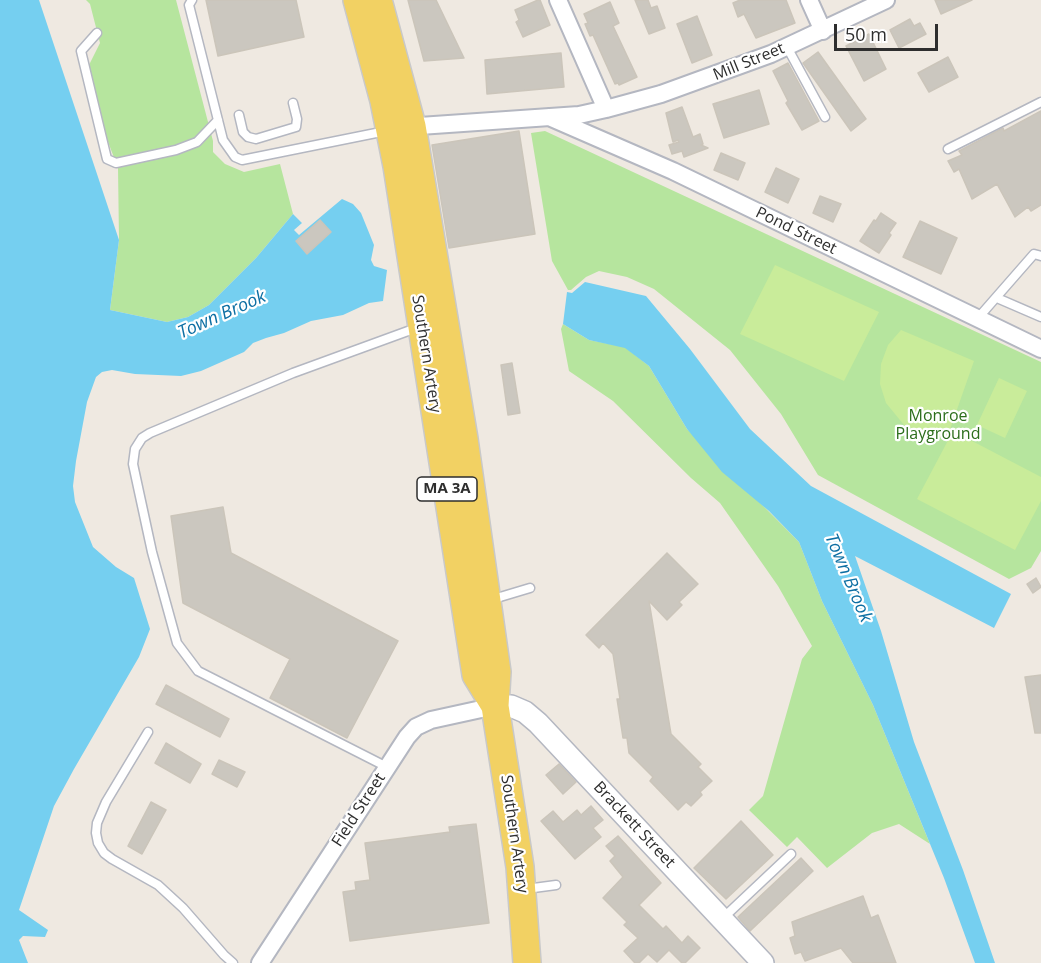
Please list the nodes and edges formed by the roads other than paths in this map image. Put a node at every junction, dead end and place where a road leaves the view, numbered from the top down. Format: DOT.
graph roads {
  1 [pos="192,0"];
  2 [pos="357,0"];
  3 [pos="378,0"];
  4 [pos="558,0"];
  5 [pos="809,0"];
  6 [pos="886,0"];
  7 [pos="823,31"];
  8 [pos="97,33"];
  9 [pos="787,47"];
  10 [pos="292,102"];
  11 [pos="1041,102"];
  12 [pos="606,109"];
  13 [pos="239,115"];
  14 [pos="549,117"];
  15 [pos="825,117"];
  16 [pos="218,120"];
  17 [pos="401,128"];
  18 [pos="948,149"];
  19 [pos="1041,256"];
  20 [pos="997,298"];
  21 [pos="1041,317"];
  22 [pos="978,318"];
  23 [pos="420,327"];
  24 [pos="1041,349"];
  25 [pos="530,588"];
  26 [pos="488,604"];
  27 [pos="495,706"];
  28 [pos="148,732"];
  29 [pos="387,767"];
  30 [pos="791,854"];
  31 [pos="556,885"];
  32 [pos="523,889"];
  33 [pos="722,919"];
  34 [pos="233,963"];
  35 [pos="260,963"];
  36 [pos="527,963"];
  37 [pos="763,963"];
  1 -- 16 [label="lane"];
  2 -- 17 [label="main road, Southern Artery / MA 3A"];
  3 -- 17 [label="main road, Southern Artery / MA 3A"];
  4 -- 12 [label="street"];
  5 -- 7 [label="street"];
  6 -- 7 [label="street, Mill Street"];
  7 -- 9 [label="street, Mill Street"];
  8 -- 16 [label="lane"];
  9 -- 12 [label="street, Mill Street"];
  9 -- 15 [label="lane"];
  10 -- 13 [label="lane"];
  11 -- 18 [label="lane"];
  12 -- 14 [label="street, Pond Street"];
  14 -- 17 [label="street, Pond Street"];
  14 -- 22 [label="street, Pond Street"];
  16 -- 17 [label="lane"];
  17 -- 23 [label="main road, Southern Artery / MA 3A"];
  17 -- 26 [label="main road, Southern Artery / MA 3A"];
  19 -- 20 [label="lane"];
  20 -- 21 [label="lane"];
  20 -- 22 [label="lane"];
  22 -- 24 [label="street, Pond Street"];
  23 -- 27 [label="main road, Southern Artery / MA 3A"];
  23 -- 29 [label="lane"];
  25 -- 26 [label="lane"];
  26 -- 27 [label="main road, Southern Artery / MA 3A"];
  27 -- 29 [label="street, Field Street"];
  27 -- 32 [label="main road, Southern Artery / MA 3A"];
  27 -- 33 [label="street, Brackett Street"];
  28 -- 34 [label="lane"];
  29 -- 35 [label="street, Field Street"];
  30 -- 33 [label="lane"];
  31 -- 32 [label="lane"];
  32 -- 36 [label="main road, Southern Artery / MA 3A"];
  33 -- 37 [label="street, Brackett Street"];
}
